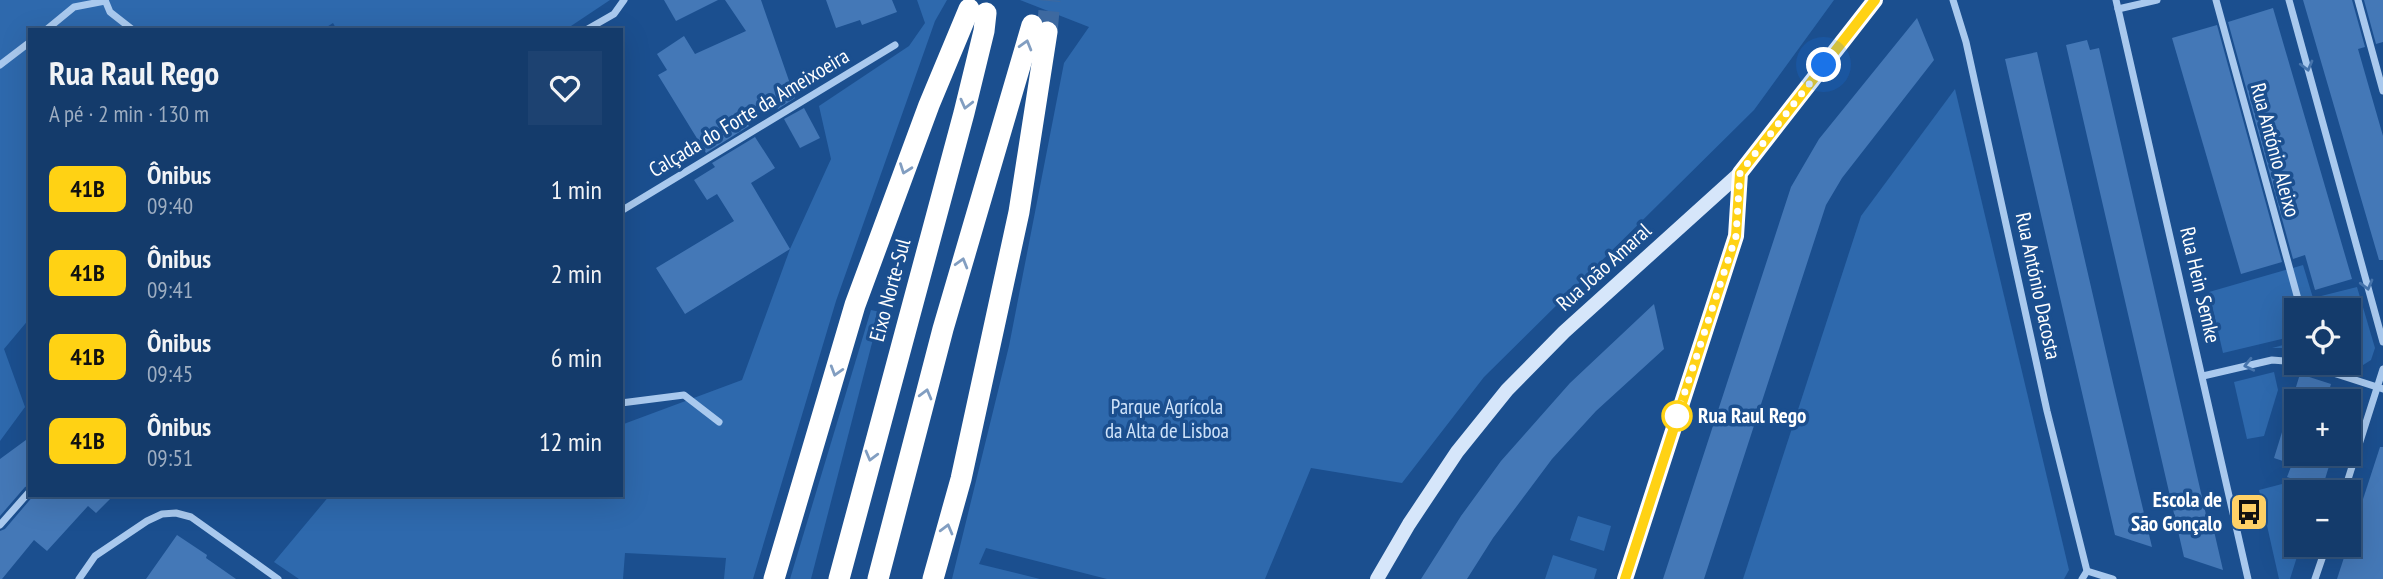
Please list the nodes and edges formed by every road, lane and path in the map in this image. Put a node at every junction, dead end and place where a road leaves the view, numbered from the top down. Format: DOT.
graph roads {
  1 [pos="105,0"];
  2 [pos="624,0"];
  3 [pos="1875,0"];
  4 [pos="1953,0"];
  5 [pos="2157,0"];
  6 [pos="2216,0"];
  7 [pos="2288,0"];
  8 [pos="2358,0"];
  9 [pos="2117,4"];
  10 [pos="48,28"];
  11 [pos="130,28"];
  12 [pos="590,28"];
  13 [pos="28,44"];
  14 [pos="895,45"];
  15 [pos="0,65"];
  16 [pos="2383,91"];
  17 [pos="1740,173"];
  18 [pos="623,210"];
  19 [pos="2298,298"];
  20 [pos="2383,342"];
  21 [pos="2284,361"];
  22 [pos="2383,369"];
  23 [pos="2338,375"];
  24 [pos="2203,376"];
  25 [pos="2380,388"];
  26 [pos="623,403"];
  27 [pos="719,422"];
  28 [pos="2348,480"];
  29 [pos="28,493"];
  30 [pos="0,525"];
  31 [pos="2323,557"];
  32 [pos="2087,570"];
  33 [pos="79,579"];
  34 [pos="278,579"];
  35 [pos="774,579"];
  36 [pos="839,579"];
  37 [pos="878,579"];
  38 [pos="933,579"];
  39 [pos="1377,579"];
  40 [pos="1625,579"];
  41 [pos="2082,579"];
  42 [pos="2113,579"];
  43 [pos="2248,579"];
  44 [pos="2315,579"];
  1 -- 10 [label="street"];
  1 -- 11 [label="street"];
  2 -- 12 [label="street"];
  3 -- 17 [label="street, Rua João Amaral"];
  4 -- 32 [label="street, Rua António Dacosta"];
  5 -- 9 [label="street"];
  6 -- 19 [label="street, Rua António Aleixo"];
  7 -- 20 [label="street, one-way"];
  8 -- 16 [label="street"];
  9 -- 24 [label="street, Rua Hein Semke"];
  13 -- 15 [label="street"];
  14 -- 18 [label="street, Calçada do Forte da Ameixoeira"];
  17 -- 39 [label="street, Rua João Amaral"];
  17 -- 40 [label="street"];
  21 -- 24 [label="street, one-way"];
  22 -- 25 [label="street"];
  23 -- 25 [label="street"];
  24 -- 43 [label="street, Rua Hein Semke"];
  25 -- 28 [label="street"];
  26 -- 27 [label="street"];
  29 -- 30 [label="street"];
  31 -- 44 [label="street"];
  32 -- 41 [label="street"];
  32 -- 42 [label="street"];
  33 -- 34 [label="street"];
  35 -- 36 [label="highway, Eixo Norte-Sul"];
  37 -- 38 [label="highway"];
}
